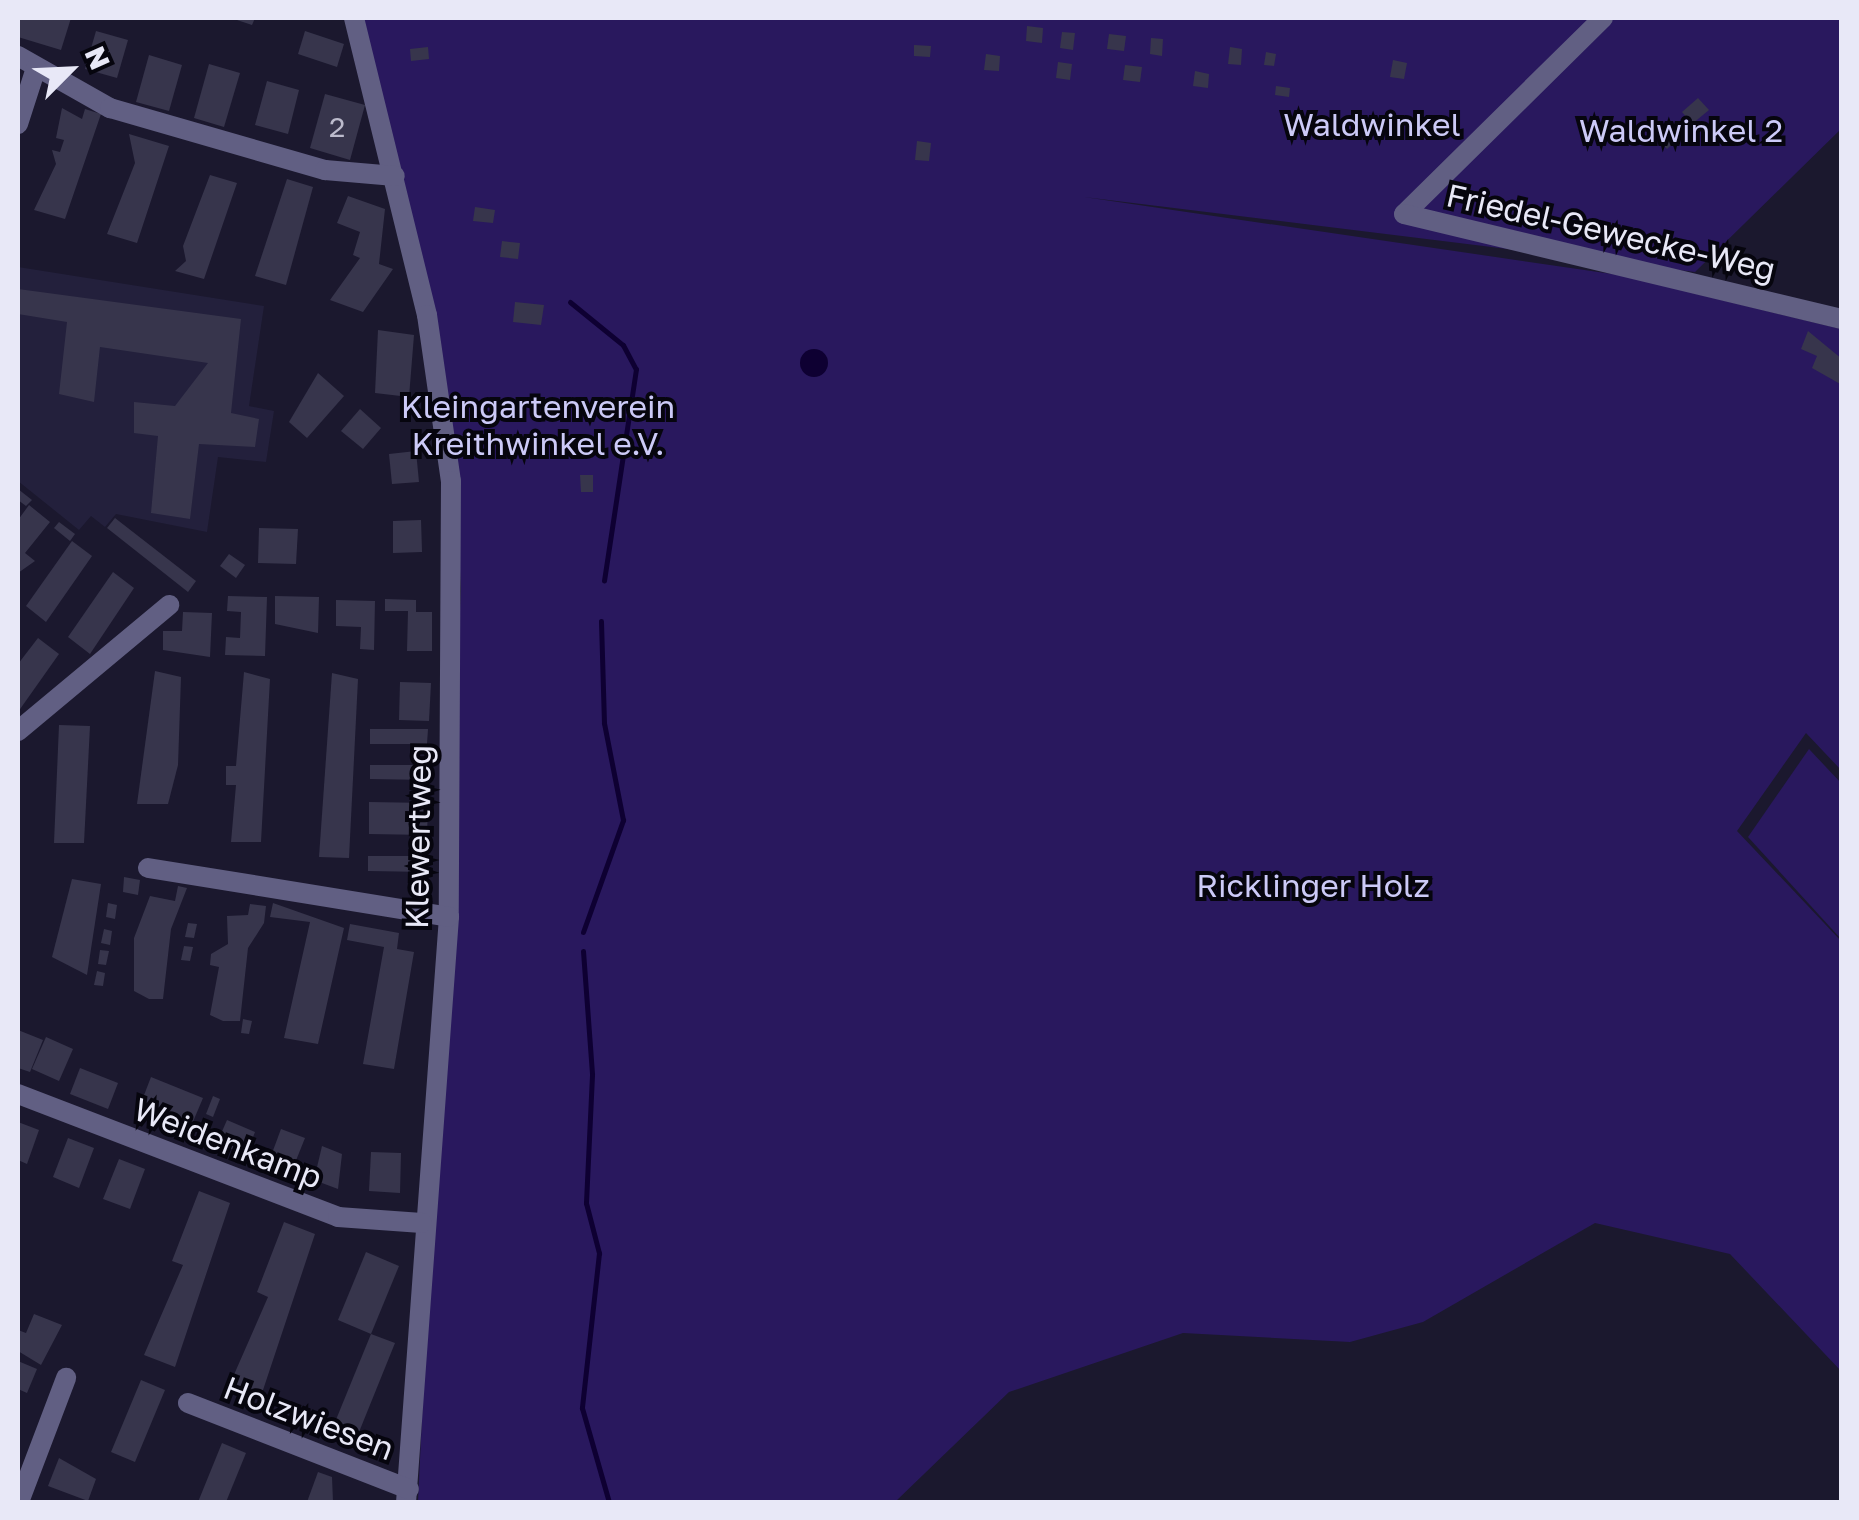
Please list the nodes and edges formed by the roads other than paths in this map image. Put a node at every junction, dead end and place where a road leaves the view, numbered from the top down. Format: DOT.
graph roads {
  1 [pos="354,18"];
  2 [pos="1603,18"];
  3 [pos="18,56"];
  4 [pos="36,68"];
  5 [pos="18,124"];
  6 [pos="395,176"];
  7 [pos="1842,319"];
  8 [pos="169,605"];
  9 [pos="18,731"];
  10 [pos="148,868"];
  11 [pos="449,917"];
  12 [pos="18,1094"];
  13 [pos="422,1223"];
  14 [pos="66,1378"];
  15 [pos="188,1403"];
  16 [pos="407,1496"];
  17 [pos="19,1502"];
  1 -- 6 [label="street, Klewertweg"];
  2 -- 7 [label="street, Friedel-Gewecke-Weg"];
  3 -- 4 [label="street"];
  4 -- 5 [label="street"];
  4 -- 6 [label="street"];
  6 -- 11 [label="street, Klewertweg"];
  8 -- 9 [label="street"];
  10 -- 11 [label="street"];
  11 -- 13 [label="street, Klewertweg"];
  12 -- 13 [label="street, Weidenkamp"];
  13 -- 16 [label="street, Klewertweg"];
  14 -- 17 [label="street"];
  15 -- 16 [label="street, Holzwiesen"];
}
